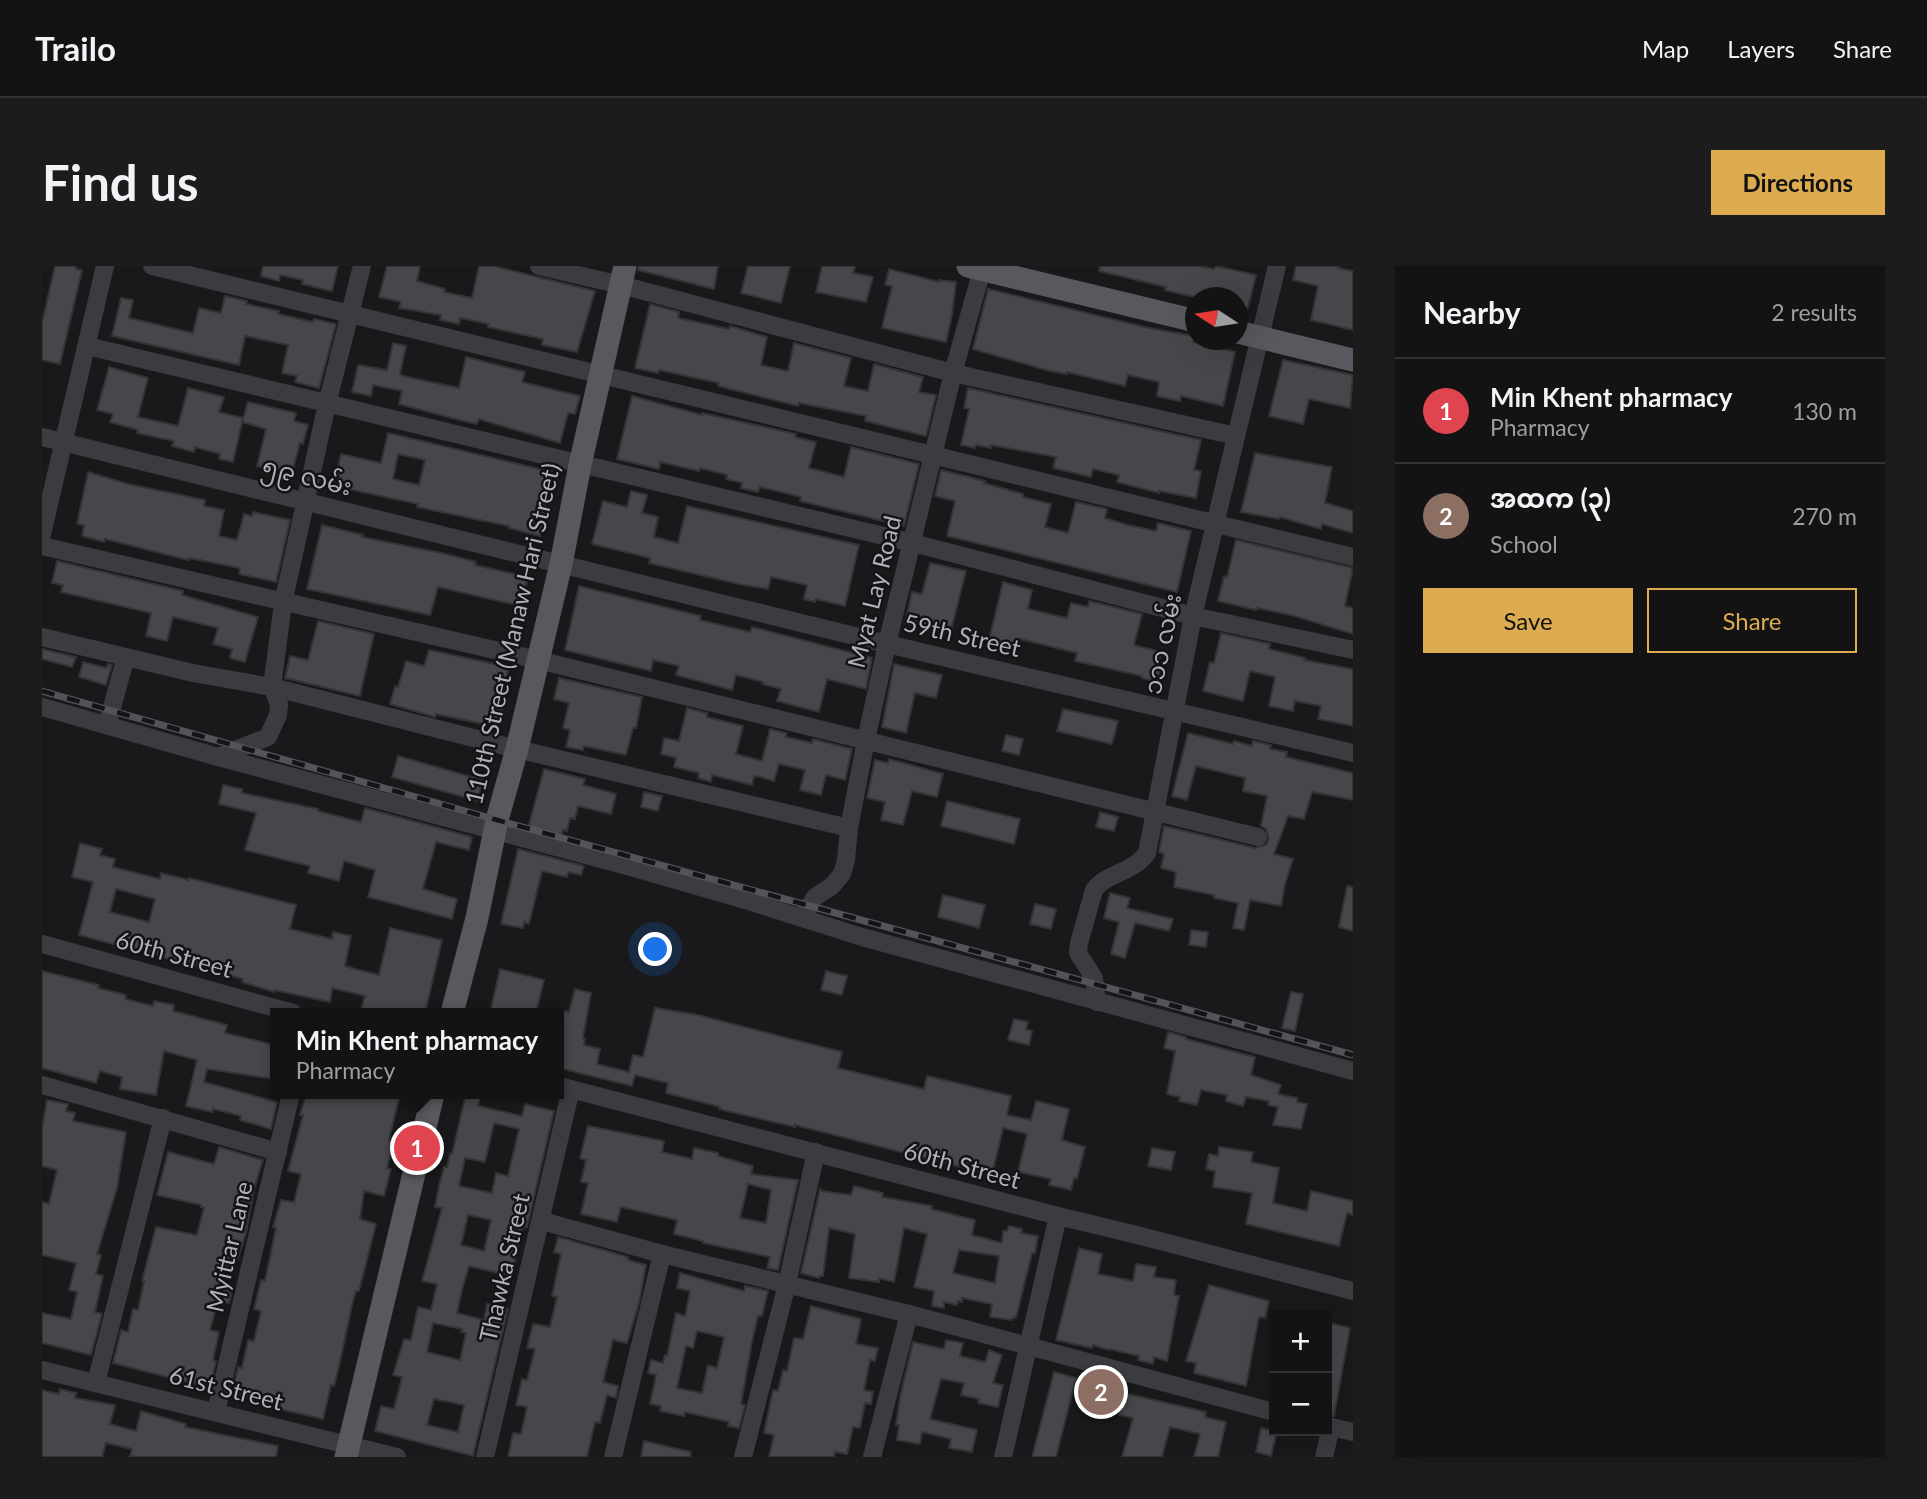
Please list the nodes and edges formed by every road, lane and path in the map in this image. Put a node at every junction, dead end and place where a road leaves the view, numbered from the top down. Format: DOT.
graph roads {
  1 [pos="105,266"];
  2 [pos="152,266"];
  3 [pos="362,266"];
  4 [pos="539,266"];
  5 [pos="1277,266"];
  6 [pos="978,267"];
  7 [pos="623,276"];
  8 [pos="351,314"];
  9 [pos="1185,319"];
  10 [pos="1248,334"];
  11 [pos="1260,337"];
  12 [pos="87,346"];
  13 [pos="1353,360"];
  14 [pos="953,373"];
  15 [pos="600,374"];
  16 [pos="327,404"];
  17 [pos="1236,436"];
  18 [pos="42,437"];
  19 [pos="65,442"];
  20 [pos="934,455"];
  21 [pos="580,465"];
  22 [pos="306,502"];
  23 [pos="1215,524"];
  24 [pos="42,534"];
  25 [pos="913,543"];
  26 [pos="42,546"];
  27 [pos="1353,557"];
  28 [pos="561,564"];
  29 [pos="283,603"];
  30 [pos="1193,617"];
  31 [pos="42,637"];
  32 [pos="887,644"];
  33 [pos="1353,650"];
  34 [pos="126,657"];
  35 [pos="538,660"];
  36 [pos="272,687"];
  37 [pos="42,707"];
  38 [pos="1173,710"];
  39 [pos="107,724"];
  40 [pos="866,740"];
  41 [pos="517,749"];
  42 [pos="1353,753"];
  43 [pos="219,757"];
  44 [pos="1155,810"];
  45 [pos="849,828"];
  46 [pos="495,831"];
  47 [pos="1258,838"];
  48 [pos="802,918"];
  49 [pos="42,944"];
  50 [pos="1097,1002"];
  51 [pos="275,1008"];
  52 [pos="453,1008"];
  53 [pos="1353,1071"];
  54 [pos="42,1085"];
  55 [pos="565,1088"];
  56 [pos="290,1099"];
  57 [pos="432,1099"];
  58 [pos="563,1099"];
  59 [pos="163,1118"];
  60 [pos="278,1152"];
  61 [pos="816,1152"];
  62 [pos="1058,1216"];
  63 [pos="542,1221"];
  64 [pos="662,1254"];
  65 [pos="787,1284"];
  66 [pos="1353,1291"];
  67 [pos="909,1314"];
  68 [pos="1028,1347"];
  69 [pos="42,1370"];
  70 [pos="96,1383"];
  71 [pos="216,1411"];
  72 [pos="1269,1411"];
  73 [pos="1332,1427"];
  74 [pos="1353,1432"];
  75 [pos="1327,1436"];
  76 [pos="347,1451"];
  77 [pos="397,1457"];
  78 [pos="485,1457"];
  79 [pos="612,1457"];
  80 [pos="743,1457"];
  81 [pos="872,1457"];
  82 [pos="1003,1457"];
  83 [pos="1324,1457"];
  1 -- 12 [label="street"];
  2 -- 8 [label="street"];
  3 -- 8 [label="street"];
  4 -- 7 [label="street"];
  5 -- 11 [label="street, ၁၁၁ လမ်း"];
  6 -- 9 [label="main road"];
  6 -- 14 [label="street, Myat Lay Road"];
  7 -- 14 [label="street"];
  7 -- 15 [label="main road, 110th Street (Manaw Hari Street)"];
  8 -- 15 [label="street"];
  8 -- 16 [label="street"];
  10 -- 11 [label="main road"];
  11 -- 13 [label="main road"];
  11 -- 17 [label="street, ၁၁၁ လမ်း"];
  12 -- 16 [label="street"];
  12 -- 19 [label="street"];
  14 -- 17 [label="street"];
  14 -- 20 [label="street, Myat Lay Road"];
  15 -- 20 [label="street"];
  15 -- 21 [label="main road, 110th Street (Manaw Hari Street)"];
  16 -- 21 [label="street"];
  16 -- 22 [label="street"];
  17 -- 23 [label="street, ၁၁၁ လမ်း"];
  18 -- 19 [label="street, ၅၉ လမ်း"];
  19 -- 22 [label="street, ၅၉ လမ်း"];
  19 -- 24 [label="street"];
  20 -- 23 [label="street"];
  20 -- 25 [label="street, Myat Lay Road"];
  21 -- 25 [label="street"];
  21 -- 28 [label="main road, 110th Street (Manaw Hari Street)"];
  22 -- 28 [label="street, ၅၉ လမ်း"];
  22 -- 29 [label="street"];
  23 -- 27 [label="street"];
  23 -- 30 [label="street, ၁၁၁ လမ်း"];
  25 -- 30 [label="street"];
  25 -- 32 [label="street, Myat Lay Road"];
  26 -- 29 [label="street"];
  28 -- 32 [label="street, 59th Street"];
  28 -- 35 [label="main road, 110th Street (Manaw Hari Street)"];
  29 -- 35 [label="street"];
  29 -- 36 [label="street"];
  30 -- 33 [label="street"];
  30 -- 38 [label="street, ၁၁၁ လမ်း"];
  31 -- 34 [label="street"];
  32 -- 38 [label="street, 59th Street"];
  32 -- 40 [label="street, Myat Lay Road"];
  34 -- 36 [label="street"];
  34 -- 39 [label="street"];
  35 -- 40 [label="street"];
  35 -- 41 [label="main road, 110th Street (Manaw Hari Street)"];
  36 -- 41 [label="street"];
  36 -- 43 [label="street"];
  37 -- 39 [label="street"];
  38 -- 42 [label="street, 59th Street"];
  38 -- 44 [label="street, ၁၁၁ လမ်း"];
  39 -- 43 [label="street"];
  40 -- 44 [label="street"];
  40 -- 45 [label="street, Myat Lay Road"];
  41 -- 45 [label="street"];
  41 -- 46 [label="main road, 110th Street (Manaw Hari Street)"];
  43 -- 46 [label="street"];
  44 -- 47 [label="street"];
  44 -- 50 [label="street, ၁၁၁ လမ်း"];
  45 -- 48 [label="street, Myat Lay Road"];
  46 -- 48 [label="street"];
  46 -- 52 [label="main road, 110th Street (Manaw Hari Street)"];
  48 -- 50 [label="street"];
  49 -- 51 [label="street, 60th Street"];
  50 -- 53 [label="street"];
  54 -- 59 [label="street"];
  55 -- 61 [label="street, 60th Street"];
  56 -- 60 [label="street, Myittar Lane"];
  57 -- 76 [label="main road"];
  58 -- 63 [label="street, Thawka Street"];
  59 -- 60 [label="street"];
  59 -- 70 [label="street"];
  60 -- 71 [label="street, Myittar Lane"];
  61 -- 62 [label="street, 60th Street"];
  61 -- 65 [label="street"];
  62 -- 66 [label="street, 60th Street"];
  62 -- 68 [label="street"];
  63 -- 64 [label="street"];
  63 -- 78 [label="street, Thawka Street"];
  64 -- 65 [label="street"];
  64 -- 79 [label="street"];
  65 -- 67 [label="street"];
  65 -- 80 [label="street"];
  67 -- 68 [label="street"];
  67 -- 81 [label="street"];
  68 -- 72 [label="street"];
  68 -- 82 [label="street"];
  69 -- 70 [label="street, 61st Street"];
  70 -- 71 [label="street, 61st Street"];
  71 -- 76 [label="street, 61st Street"];
  73 -- 74 [label="street"];
  75 -- 83 [label="street"];
  76 -- 77 [label="street, 61st Street"];
}
